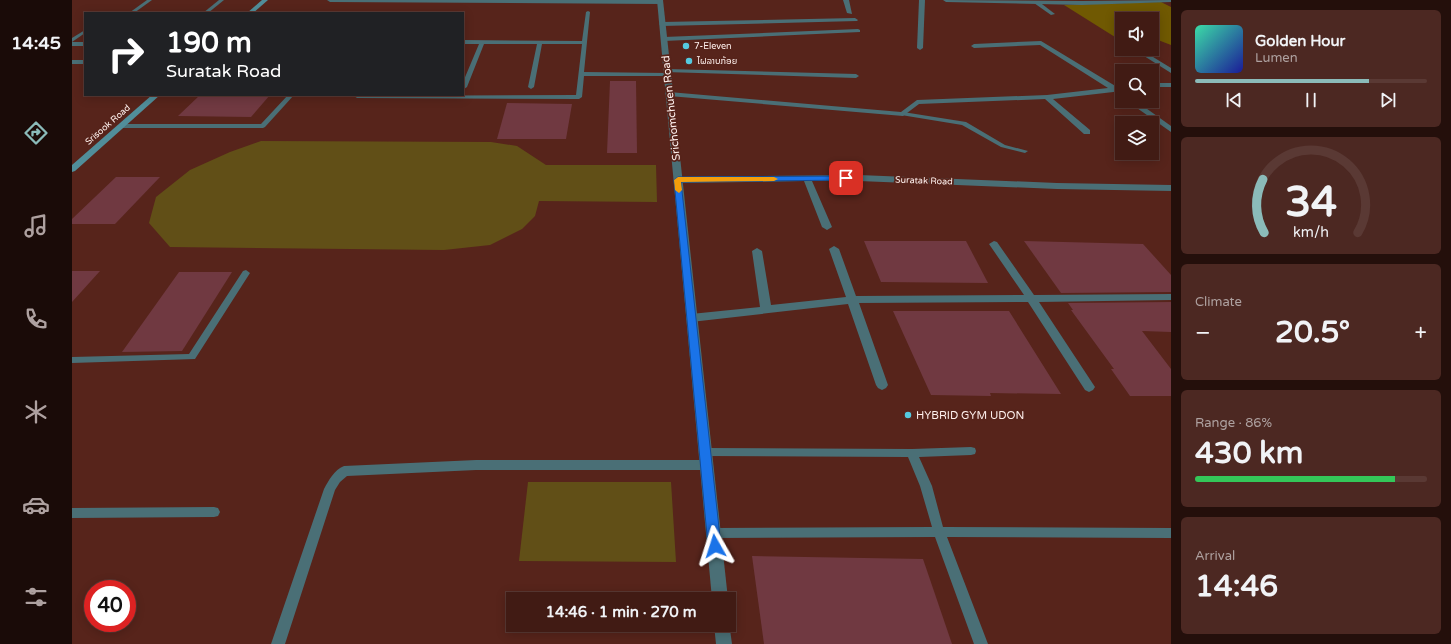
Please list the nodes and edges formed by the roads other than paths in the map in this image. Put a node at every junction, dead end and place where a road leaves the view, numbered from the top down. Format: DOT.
graph roads {
  1 [pos="150,0"];
  2 [pos="222,0"];
  3 [pos="264,0"];
  4 [pos="330,0"];
  5 [pos="447,0"];
  6 [pos="846,0"];
  7 [pos="922,0"];
  8 [pos="946,0"];
  9 [pos="1163,0"];
  10 [pos="1171,0"];
  11 [pos="516,1"];
  12 [pos="592,1"];
  13 [pos="660,1"];
  14 [pos="1050,1"];
  15 [pos="1036,2"];
  16 [pos="1171,4"];
  17 [pos="132,12"];
  18 [pos="206,12"];
  19 [pos="251,12"];
  20 [pos="588,12"];
  21 [pos="850,13"];
  22 [pos="1053,14"];
  23 [pos="855,20"];
  24 [pos="662,24"];
  25 [pos="72,31"];
  26 [pos="84,31"];
  27 [pos="858,31"];
  28 [pos="84,32"];
  29 [pos="664,39"];
  30 [pos="72,40"];
  31 [pos="464,42"];
  32 [pos="482,42"];
  33 [pos="540,42"];
  34 [pos="585,42"];
  35 [pos="72,44"];
  36 [pos="84,44"];
  37 [pos="974,46"];
  38 [pos="920,48"];
  39 [pos="1147,56"];
  40 [pos="72,62"];
  41 [pos="84,62"];
  42 [pos="1171,71"];
  43 [pos="667,73"];
  44 [pos="582,74"];
  45 [pos="856,76"];
  46 [pos="1171,85"];
  47 [pos="1159,86"];
  48 [pos="464,87"];
  49 [pos="531,87"];
  50 [pos="1115,87"];
  51 [pos="1115,89"];
  52 [pos="669,94"];
  53 [pos="155,96"];
  54 [pos="290,96"];
  55 [pos="357,96"];
  56 [pos="1047,97"];
  57 [pos="1141,108"];
  58 [pos="903,114"];
  59 [pos="122,126"];
  60 [pos="1171,130"];
  61 [pos="1087,132"];
  62 [pos="1025,151"];
  63 [pos="72,169"];
  64 [pos="807,179"];
  65 [pos="678,180"];
  66 [pos="1171,188"];
  67 [pos="827,227"];
  68 [pos="994,244"];
  69 [pos="834,248"];
  70 [pos="757,251"];
  71 [pos="246,273"];
  72 [pos="1171,297"];
  73 [pos="1031,298"];
  74 [pos="852,300"];
  75 [pos="766,310"];
  76 [pos="692,318"];
  77 [pos="72,360"];
  78 [pos="882,385"];
  79 [pos="1089,387"];
  80 [pos="971,451"];
  81 [pos="705,452"];
  82 [pos="912,453"];
  83 [pos="706,464"];
  84 [pos="214,512"];
  85 [pos="72,513"];
  86 [pos="939,532"];
  87 [pos="713,533"];
  88 [pos="1171,533"];
  89 [pos="719,592"];
  90 [pos="723,632"];
  91 [pos="278,644"];
  92 [pos="724,644"];
  93 [pos="981,644"];
  1 -- 17 [label="lane"];
  2 -- 18 [label="lane"];
  3 -- 19 [label="main road"];
  4 -- 5 [label="street"];
  5 -- 11 [label="street"];
  6 -- 21 [label="street"];
  7 -- 38 [label="street"];
  8 -- 15 [label="street"];
  9 -- 10 [label="street"];
  9 -- 14 [label="street"];
  9 -- 16 [label="street"];
  11 -- 12 [label="street"];
  12 -- 13 [label="street"];
  13 -- 24 [label="street, Srichomchuen Road"];
  14 -- 15 [label="street"];
  15 -- 22 [label="lane"];
  20 -- 34 [label="lane"];
  23 -- 24 [label="street"];
  24 -- 29 [label="street, Srichomchuen Road"];
  25 -- 26 [label="lane"];
  27 -- 29 [label="street"];
  28 -- 30 [label="lane"];
  29 -- 43 [label="street, Srichomchuen Road"];
  31 -- 32 [label="lane"];
  32 -- 33 [label="lane"];
  32 -- 48 [label="lane"];
  33 -- 34 [label="lane"];
  33 -- 49 [label="lane"];
  34 -- 44 [label="lane"];
  35 -- 36 [label="lane"];
  37 -- 50 [label="street"];
  39 -- 42 [label="street"];
  40 -- 41 [label="street"];
  43 -- 44 [label="lane"];
  43 -- 45 [label="street"];
  43 -- 52 [label="street, Srichomchuen Road"];
  44 -- 55 [label="lane"];
  46 -- 47 [label="street"];
  51 -- 56 [label="street"];
  52 -- 58 [label="street"];
  52 -- 65 [label="street, Srichomchuen Road"];
  53 -- 59 [label="main road, Srisook Road"];
  54 -- 59 [label="lane"];
  56 -- 58 [label="street"];
  56 -- 61 [label="street"];
  57 -- 60 [label="street"];
  58 -- 62 [label="lane"];
  59 -- 63 [label="main road, Srisook Road"];
  64 -- 65 [label="street, Suratak Road"];
  64 -- 66 [label="street, Suratak Road"];
  64 -- 67 [label="street"];
  65 -- 76 [label="street, Srichomchuen Road"];
  68 -- 73 [label="street"];
  69 -- 74 [label="street"];
  70 -- 75 [label="street"];
  71 -- 77 [label="lane"];
  72 -- 73 [label="street"];
  73 -- 74 [label="street"];
  73 -- 79 [label="street"];
  74 -- 75 [label="street"];
  74 -- 78 [label="street"];
  75 -- 76 [label="street"];
  76 -- 81 [label="street, Srichomchuen Road"];
  80 -- 82 [label="lane"];
  81 -- 82 [label="lane"];
  81 -- 83 [label="street, Srichomchuen Road"];
  82 -- 86 [label="lane"];
  83 -- 87 [label="street, Srichomchuen Road"];
  83 -- 91 [label="lane"];
  84 -- 85 [label="lane"];
  86 -- 87 [label="lane"];
  86 -- 88 [label="lane"];
  86 -- 93 [label="lane"];
  87 -- 89 [label="street, Srichomchuen Road"];
  90 -- 92 [label="street"];
}
